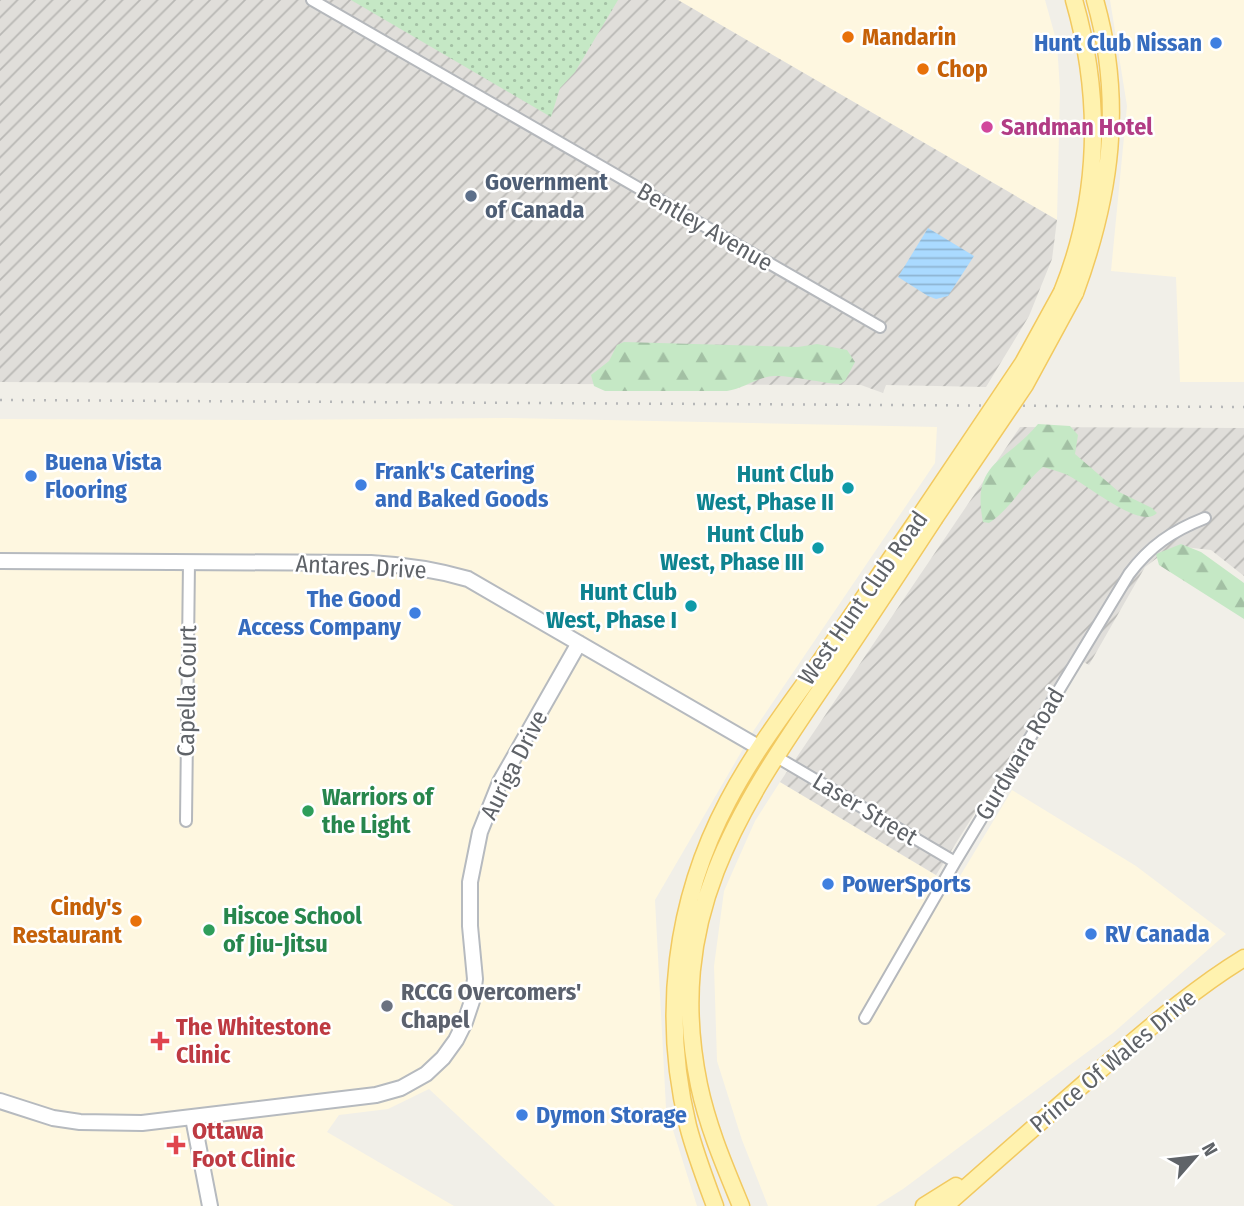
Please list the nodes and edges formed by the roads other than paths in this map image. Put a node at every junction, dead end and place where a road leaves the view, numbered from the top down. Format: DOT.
graph roads {
  1 [pos="312,0"];
  2 [pos="1074,0"];
  3 [pos="1095,0"];
  4 [pos="1068,293"];
  5 [pos="880,327"];
  6 [pos="1205,518"];
  7 [pos="926,519"];
  8 [pos="0,561"];
  9 [pos="189,562"];
  10 [pos="579,643"];
  11 [pos="760,748"];
  12 [pos="775,756"];
  13 [pos="186,821"];
  14 [pos="955,862"];
  15 [pos="1244,958"];
  16 [pos="865,1018"];
  17 [pos="0,1101"];
  18 [pos="193,1118"];
  19 [pos="985,1168"];
  20 [pos="210,1206"];
  21 [pos="715,1206"];
  22 [pos="741,1206"];
  23 [pos="924,1206"];
  24 [pos="945,1206"];
  1 -- 5 [label="street, Bentley Avenue"];
  2 -- 4 [label="main road, West Hunt Club Road"];
  3 -- 4 [label="main road, West Hunt Club Road"];
  4 -- 7 [label="main road, West Hunt Club Road, bridge"];
  6 -- 14 [label="street, Gurdwara Road"];
  7 -- 11 [label="main road, West Hunt Club Road"];
  7 -- 12 [label="main road, West Hunt Club Road"];
  8 -- 9 [label="street, Antares Drive"];
  9 -- 10 [label="street, Antares Drive"];
  9 -- 13 [label="street, Capella Court"];
  10 -- 11 [label="street, Antares Drive"];
  10 -- 18 [label="street, Auriga Drive"];
  11 -- 12 [label="main road"];
  11 -- 21 [label="main road, West Hunt Club Road"];
  12 -- 14 [label="street, Laser Street"];
  12 -- 22 [label="main road, West Hunt Club Road"];
  14 -- 16 [label="street, Gurdwara Road"];
  15 -- 19 [label="main road, Prince Of Wales Drive"];
  17 -- 18 [label="street, Auriga Drive"];
  18 -- 20 [label="street"];
  19 -- 23 [label="main road, Prince Of Wales Drive"];
  19 -- 24 [label="main road, Prince Of Wales Drive"];
}
